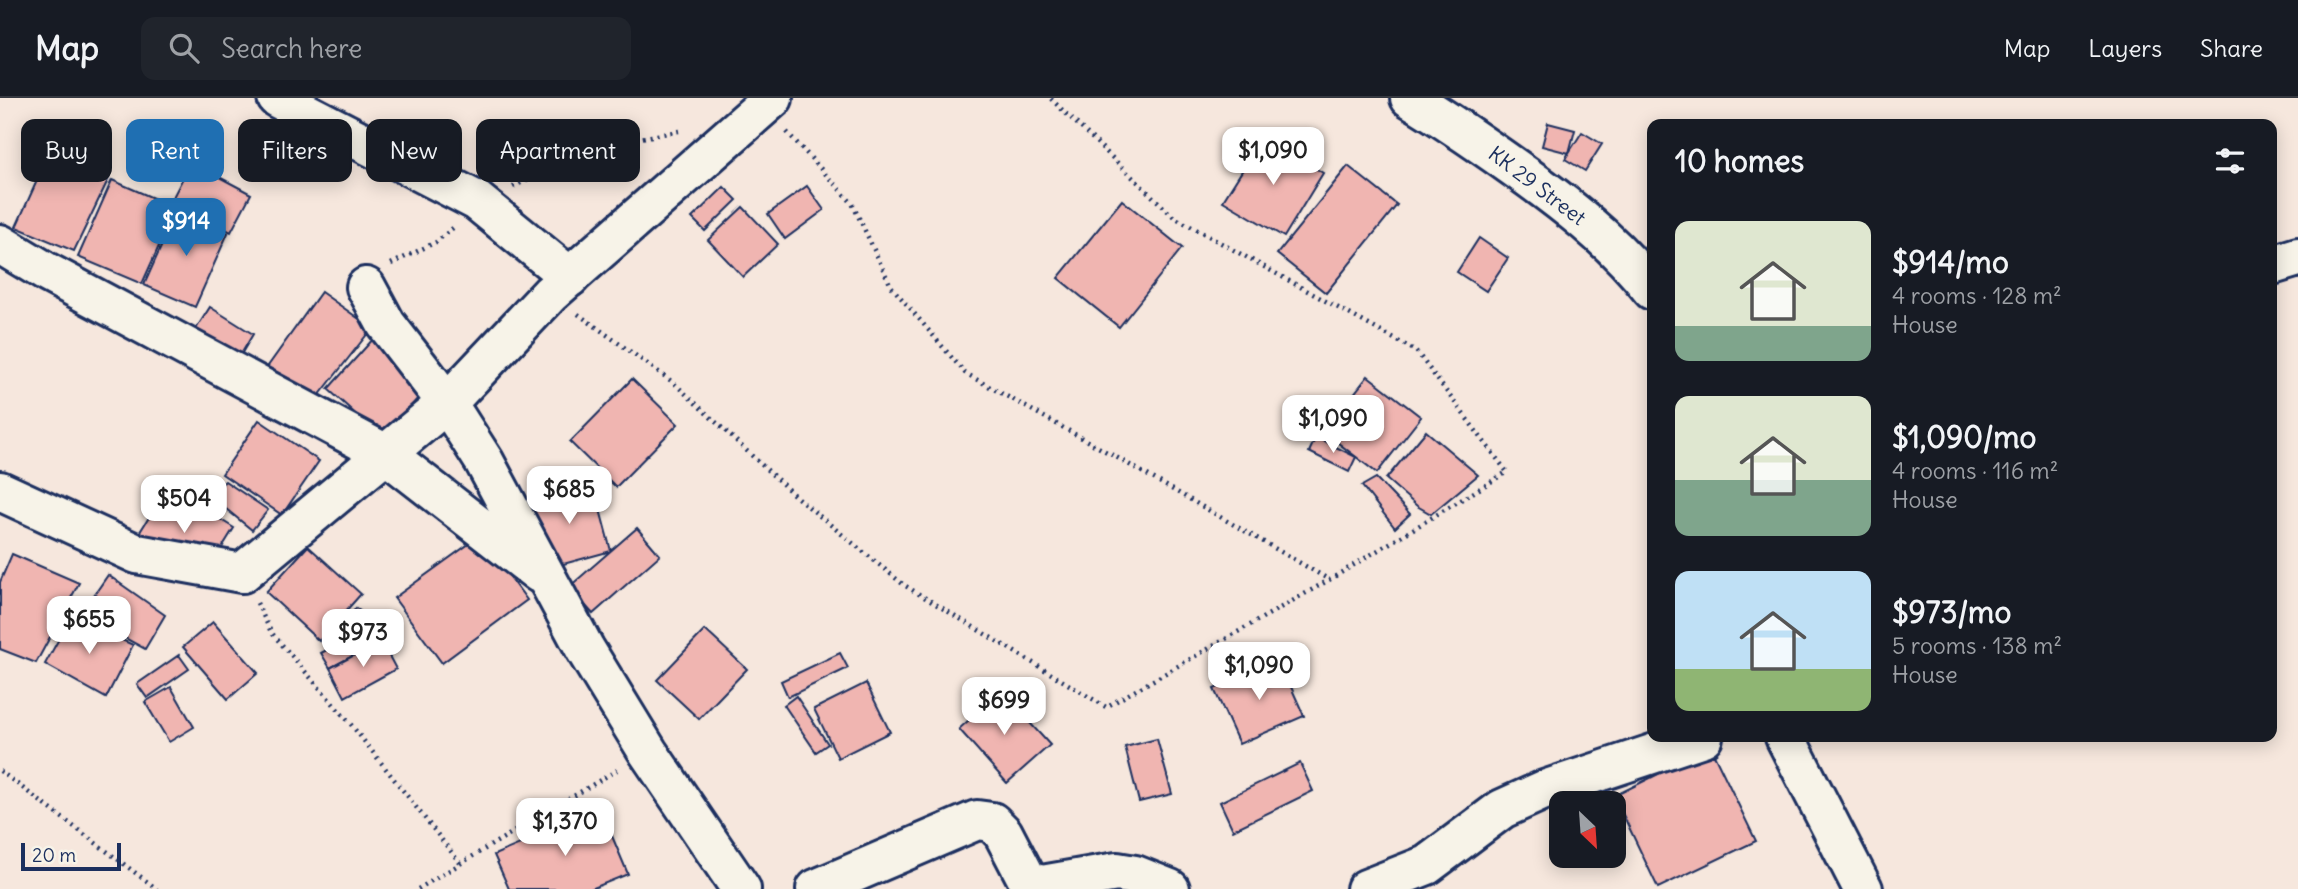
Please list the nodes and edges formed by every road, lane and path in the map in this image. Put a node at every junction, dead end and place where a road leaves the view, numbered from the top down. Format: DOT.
graph roads {
  1 [pos="277,98"];
  2 [pos="1050,98"];
  3 [pos="1409,98"];
  4 [pos="776,111"];
  5 [pos="688,130"];
  6 [pos="477,201"];
  7 [pos="0,244"];
  8 [pos="2298,257"];
  9 [pos="2277,263"];
  10 [pos="1647,284"];
  11 [pos="560,285"];
  12 [pos="366,287"];
  13 [pos="447,403"];
  14 [pos="386,454"];
  15 [pos="0,491"];
  16 [pos="242,573"];
  17 [pos="549,580"];
  18 [pos="1329,580"];
  19 [pos="1688,742"];
  20 [pos="1788,742"];
  21 [pos="648,752"];
  22 [pos="0,771"];
  23 [pos="460,863"];
  24 [pos="158,889"];
  25 [pos="418,889"];
  26 [pos="741,889"];
  27 [pos="816,889"];
  28 [pos="1170,889"];
  29 [pos="1366,889"];
  30 [pos="1863,889"];
  1 -- 6 [label="street"];
  2 -- 18 [label="path"];
  3 -- 10 [label="street, KK 29 Street"];
  4 -- 11 [label="street"];
  4 -- 18 [label="path"];
  5 -- 6 [label="path"];
  6 -- 11 [label="street"];
  6 -- 12 [label="path"];
  7 -- 14 [label="street"];
  8 -- 9 [label="street"];
  11 -- 13 [label="street"];
  11 -- 18 [label="path"];
  12 -- 13 [label="street"];
  13 -- 14 [label="street"];
  13 -- 17 [label="street"];
  14 -- 16 [label="street"];
  14 -- 17 [label="street"];
  15 -- 16 [label="street"];
  16 -- 23 [label="path"];
  17 -- 21 [label="street"];
  19 -- 29 [label="street"];
  20 -- 30 [label="street"];
  21 -- 23 [label="path"];
  21 -- 26 [label="street"];
  22 -- 24 [label="path"];
  23 -- 25 [label="path"];
  27 -- 28 [label="street"];
}
